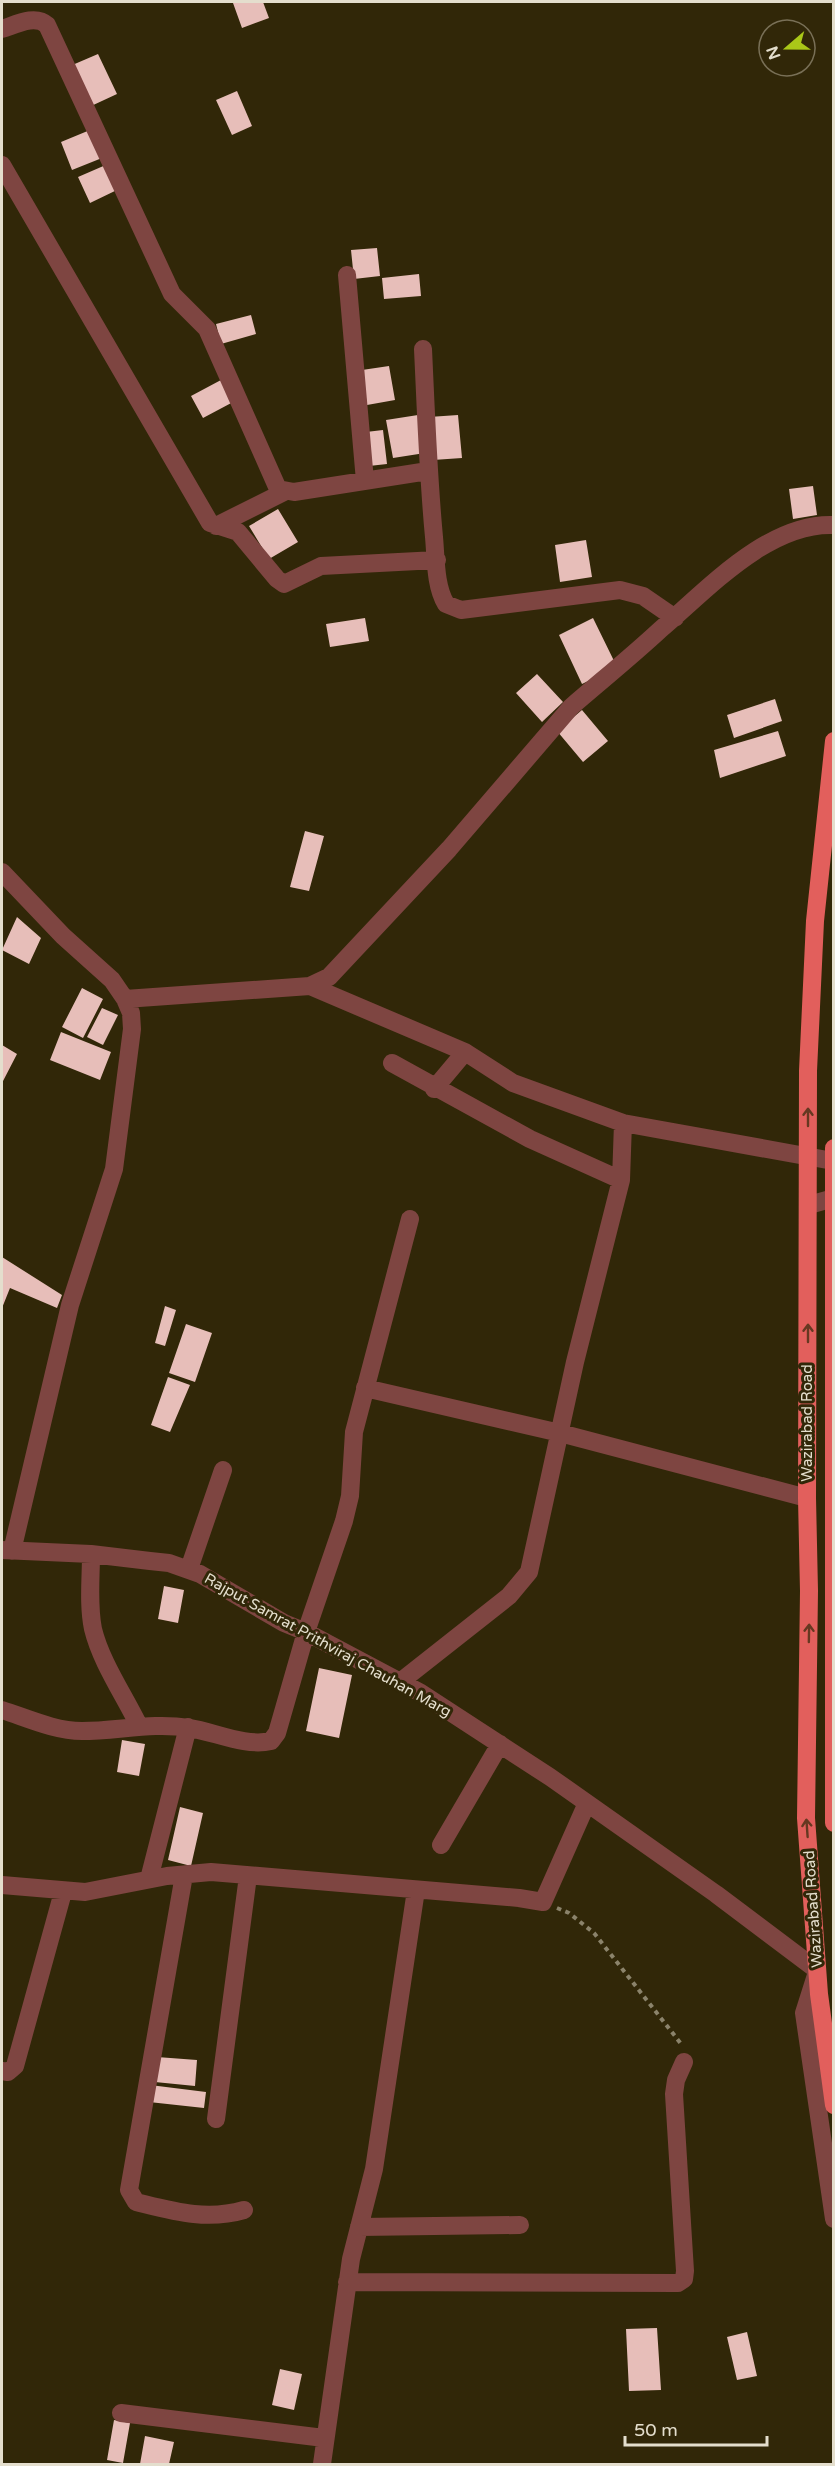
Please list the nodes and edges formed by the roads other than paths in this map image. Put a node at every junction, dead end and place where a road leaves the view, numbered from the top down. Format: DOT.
graph roads {
  1 [pos="2,29"];
  2 [pos="2,165"];
  3 [pos="347,275"];
  4 [pos="423,349"];
  5 [pos="428,471"];
  6 [pos="365,481"];
  7 [pos="284,492"];
  8 [pos="834,525"];
  9 [pos="216,526"];
  10 [pos="437,560"];
  11 [pos="675,618"];
  12 [pos="834,741"];
  13 [pos="2,872"];
  14 [pos="310,986"];
  15 [pos="125,999"];
  16 [pos="465,1053"];
  17 [pos="392,1064"];
  18 [pos="434,1089"];
  19 [pos="623,1123"];
  20 [pos="834,1148"];
  21 [pos="809,1157"];
  22 [pos="833,1161"];
  23 [pos="621,1180"];
  24 [pos="833,1198"];
  25 [pos="809,1205"];
  26 [pos="410,1219"];
  27 [pos="365,1388"];
  28 [pos="560,1433"];
  29 [pos="222,1470"];
  30 [pos="807,1498"];
  31 [pos="7,1551"];
  32 [pos="91,1554"];
  33 [pos="189,1569"];
  34 [pos="306,1632"];
  35 [pos="400,1682"];
  36 [pos="2,1710"];
  37 [pos="139,1726"];
  38 [pos="188,1727"];
  39 [pos="500,1744"];
  40 [pos="587,1803"];
  41 [pos="834,1823"];
  42 [pos="441,1845"];
  43 [pos="184,1875"];
  44 [pos="248,1876"];
  45 [pos="149,1879"];
  46 [pos="2,1885"];
  47 [pos="416,1890"];
  48 [pos="63,1892"];
  49 [pos="825,1968"];
  50 [pos="684,2062"];
  51 [pos="2,2071"];
  52 [pos="834,2105"];
  53 [pos="216,2119"];
  54 [pos="244,2210"];
  55 [pos="834,2219"];
  56 [pos="520,2225"];
  57 [pos="359,2227"];
  58 [pos="348,2282"];
  59 [pos="121,2413"];
  60 [pos="324,2438"];
  61 [pos="321,2464"];
  1 -- 7 [label="street"];
  2 -- 9 [label="street"];
  3 -- 6 [label="street"];
  4 -- 5 [label="street"];
  5 -- 6 [label="street"];
  5 -- 10 [label="street"];
  6 -- 7 [label="street"];
  7 -- 9 [label="street"];
  8 -- 11 [label="street"];
  9 -- 10 [label="street"];
  10 -- 11 [label="street"];
  11 -- 14 [label="street"];
  21 -- 12 [label="highway, Wazirabad Road, one-way"];
  13 -- 15 [label="street"];
  14 -- 15 [label="street"];
  14 -- 16 [label="street"];
  15 -- 31 [label="street"];
  16 -- 18 [label="street"];
  16 -- 19 [label="street"];
  17 -- 18 [label="street"];
  18 -- 23 [label="street"];
  19 -- 21 [label="street"];
  19 -- 23 [label="street"];
  20 -- 22 [label="highway, Wazirabad Road"];
  21 -- 22 [label="street"];
  21 -- 25 [label="highway, Wazirabad Road"];
  22 -- 24 [label="highway, Wazirabad Road"];
  23 -- 28 [label="street"];
  24 -- 25 [label="street"];
  24 -- 41 [label="highway, Wazirabad Road"];
  30 -- 25 [label="highway, Wazirabad Road, one-way"];
  26 -- 27 [label="street"];
  27 -- 28 [label="street"];
  27 -- 34 [label="street"];
  28 -- 30 [label="street"];
  28 -- 35 [label="street"];
  29 -- 33 [label="street"];
  49 -- 30 [label="highway, Wazirabad Road, one-way"];
  31 -- 32 [label="street, Rajput Samrat Prithviraj Chauhan Marg"];
  32 -- 33 [label="street, Rajput Samrat Prithviraj Chauhan Marg"];
  32 -- 37 [label="street"];
  33 -- 34 [label="street, Rajput Samrat Prithviraj Chauhan Marg"];
  34 -- 35 [label="street, Rajput Samrat Prithviraj Chauhan Marg"];
  34 -- 38 [label="street"];
  35 -- 39 [label="street, Rajput Samrat Prithviraj Chauhan Marg"];
  36 -- 37 [label="street"];
  37 -- 38 [label="street"];
  38 -- 45 [label="street"];
  39 -- 40 [label="street, Rajput Samrat Prithviraj Chauhan Marg"];
  39 -- 42 [label="street"];
  40 -- 47 [label="street"];
  40 -- 49 [label="street, Rajput Samrat Prithviraj Chauhan Marg"];
  43 -- 44 [label="street"];
  43 -- 45 [label="street"];
  43 -- 54 [label="street"];
  44 -- 47 [label="street"];
  44 -- 53 [label="street"];
  45 -- 48 [label="street"];
  46 -- 48 [label="street"];
  47 -- 57 [label="street"];
  48 -- 51 [label="street"];
  49 -- 52 [label="highway, Wazirabad Road"];
  49 -- 55 [label="street"];
  50 -- 58 [label="street"];
  56 -- 57 [label="street"];
  57 -- 58 [label="street"];
  58 -- 60 [label="street"];
  59 -- 60 [label="street"];
  60 -- 61 [label="street"];
}
